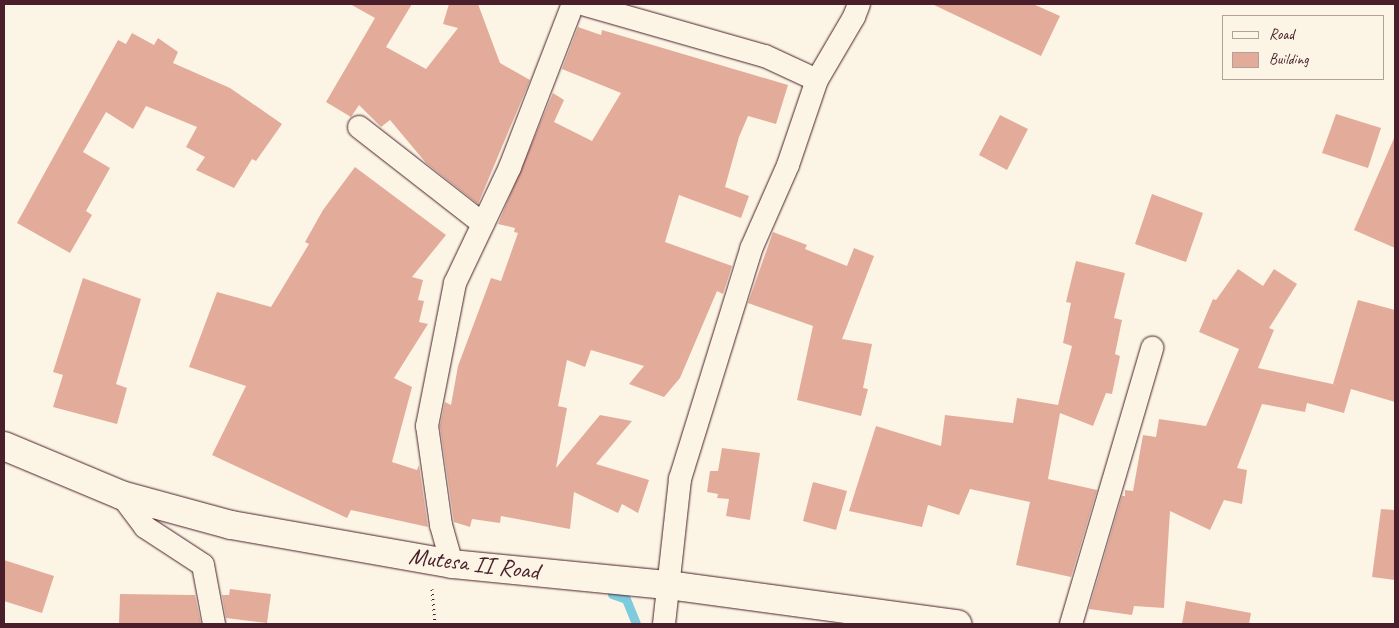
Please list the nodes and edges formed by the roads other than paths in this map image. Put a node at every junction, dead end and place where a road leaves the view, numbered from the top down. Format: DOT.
graph roads {
  1 [pos="572,4"];
  2 [pos="582,4"];
  3 [pos="858,4"];
  4 [pos="817,80"];
  5 [pos="359,127"];
  6 [pos="483,224"];
  7 [pos="1152,348"];
  8 [pos="4,446"];
  9 [pos="120,495"];
  10 [pos="443,562"];
  11 [pos="668,585"];
  12 [pos="214,624"];
  13 [pos="664,624"];
  14 [pos="957,624"];
  15 [pos="1071,624"];
  1 -- 6 [label="street"];
  2 -- 4 [label="street"];
  3 -- 4 [label="street"];
  4 -- 11 [label="street"];
  5 -- 6 [label="street"];
  6 -- 10 [label="street"];
  7 -- 15 [label="street"];
  8 -- 9 [label="street, Mutesa II Road"];
  9 -- 10 [label="street, Mutesa II Road"];
  9 -- 12 [label="street"];
  10 -- 11 [label="street, Mutesa II Road"];
  11 -- 13 [label="street"];
  11 -- 14 [label="street, Mutesa II Road"];
}
